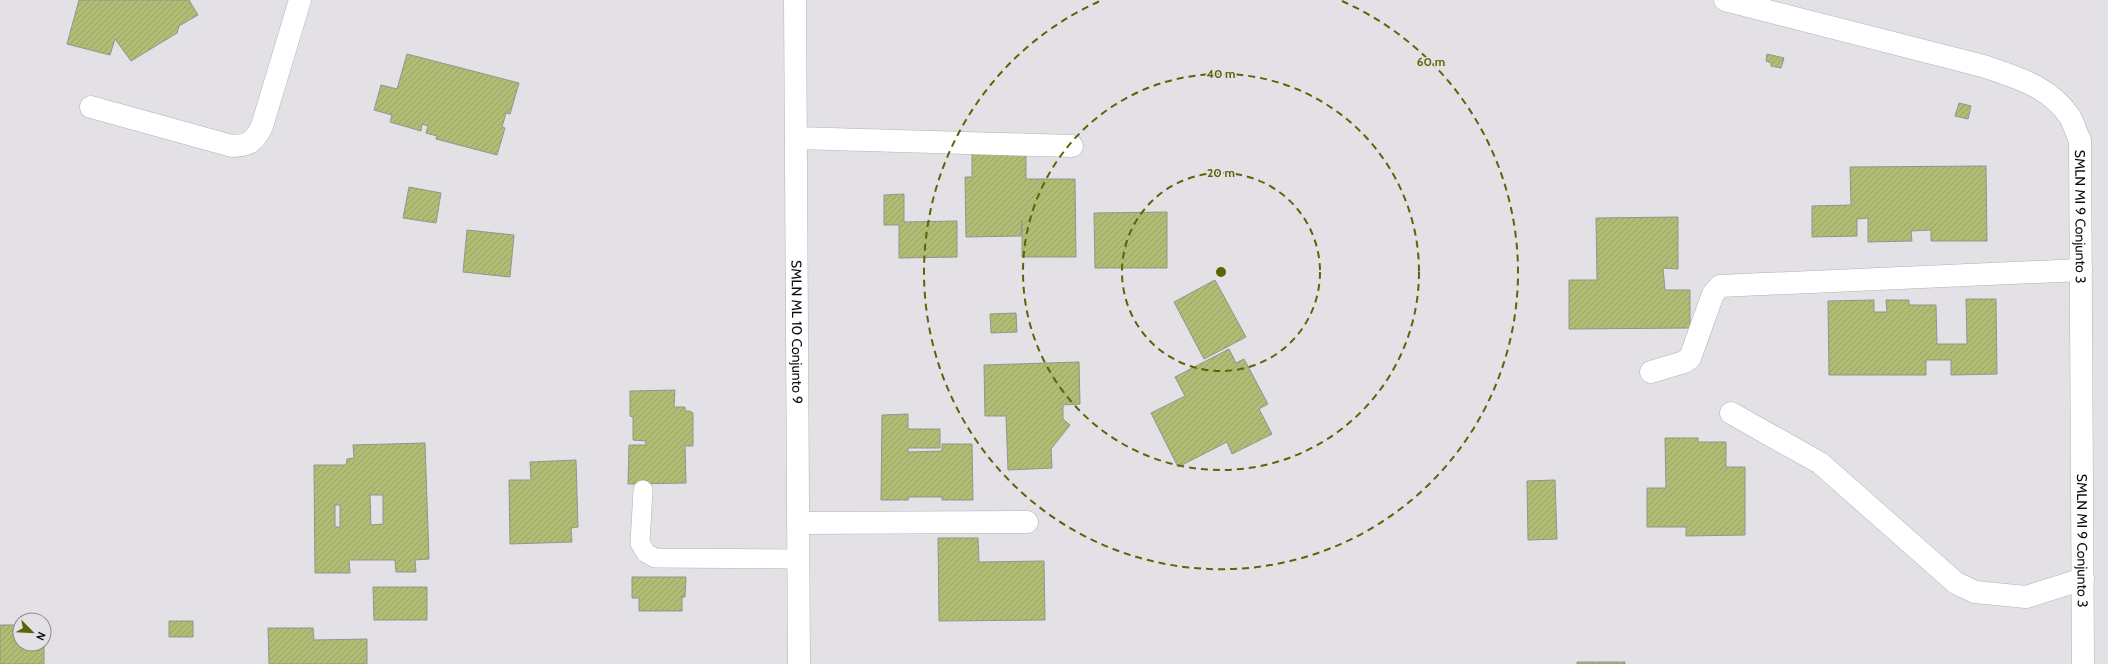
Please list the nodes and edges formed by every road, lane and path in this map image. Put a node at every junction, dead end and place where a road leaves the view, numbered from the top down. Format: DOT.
graph roads {
  1 [pos="300,0"];
  2 [pos="795,0"];
  3 [pos="1725,0"];
  4 [pos="92,107"];
  5 [pos="796,138"];
  6 [pos="1072,146"];
  7 [pos="2081,270"];
  8 [pos="1651,372"];
  9 [pos="1731,413"];
  10 [pos="643,490"];
  11 [pos="1027,522"];
  12 [pos="798,523"];
  13 [pos="799,559"];
  14 [pos="2083,579"];
  15 [pos="799,664"];
  16 [pos="2083,664"];
  1 -- 4 [label="street"];
  2 -- 5 [label="street, SMLN ML 10 Conjunto 9"];
  3 -- 7 [label="street, SMLN MI 9 Conjunto 3"];
  5 -- 6 [label="street"];
  5 -- 12 [label="street, SMLN ML 10 Conjunto 9"];
  7 -- 8 [label="street"];
  7 -- 14 [label="street, SMLN MI 9 Conjunto 3"];
  9 -- 14 [label="street"];
  10 -- 13 [label="lane"];
  11 -- 12 [label="street"];
  12 -- 13 [label="street, SMLN ML 10 Conjunto 9"];
  13 -- 15 [label="street, SMLN ML 10 Conjunto 9"];
  14 -- 16 [label="street, SMLN MI 9 Conjunto 3"];
}
